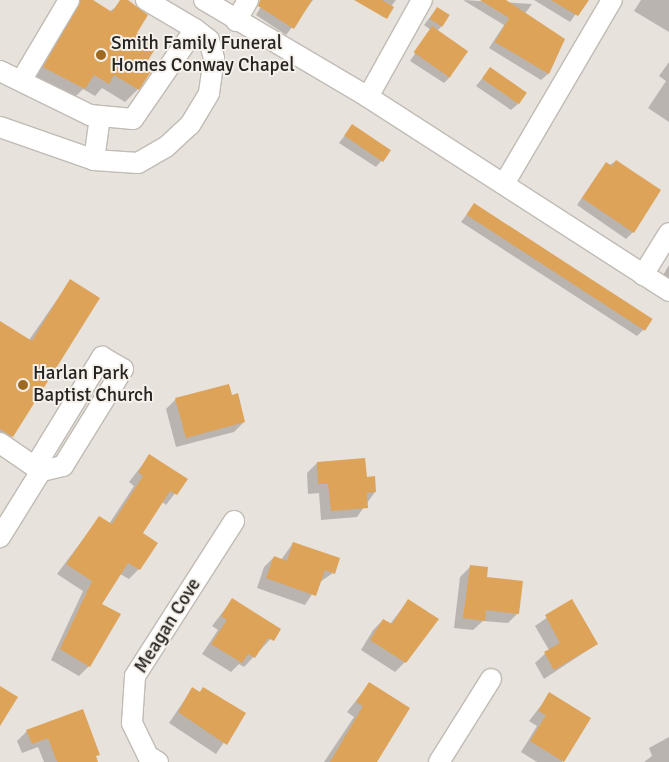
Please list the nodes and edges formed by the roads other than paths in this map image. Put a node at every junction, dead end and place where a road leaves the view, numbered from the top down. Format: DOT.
graph roads {
  1 [pos="70,0"];
  2 [pos="146,0"];
  3 [pos="204,0"];
  4 [pos="248,0"];
  5 [pos="422,0"];
  6 [pos="612,0"];
  7 [pos="236,21"];
  8 [pos="195,29"];
  9 [pos="0,72"];
  10 [pos="21,81"];
  11 [pos="368,97"];
  12 [pos="100,116"];
  13 [pos="0,127"];
  14 [pos="94,160"];
  15 [pos="504,184"];
  16 [pos="669,233"];
  17 [pos="643,274"];
  18 [pos="669,291"];
  19 [pos="0,443"];
  20 [pos="39,468"];
  21 [pos="234,521"];
  22 [pos="0,537"];
  23 [pos="491,679"];
  24 [pos="158,762"];
  25 [pos="439,762"];
  1 -- 10 [label="street"];
  2 -- 8 [label="street"];
  3 -- 7 [label="street"];
  4 -- 7 [label="street"];
  5 -- 11 [label="street"];
  6 -- 15 [label="street"];
  7 -- 11 [label="street"];
  8 -- 12 [label="street"];
  8 -- 14 [label="street"];
  9 -- 10 [label="street"];
  10 -- 12 [label="street"];
  11 -- 15 [label="street"];
  12 -- 14 [label="street"];
  13 -- 14 [label="street"];
  15 -- 17 [label="street"];
  16 -- 17 [label="street"];
  17 -- 18 [label="street"];
  19 -- 20 [label="street"];
  20 -- 20 [label="street"];
  20 -- 22 [label="street"];
  21 -- 24 [label="street, Meagan Cove"];
  23 -- 25 [label="street"];
}
